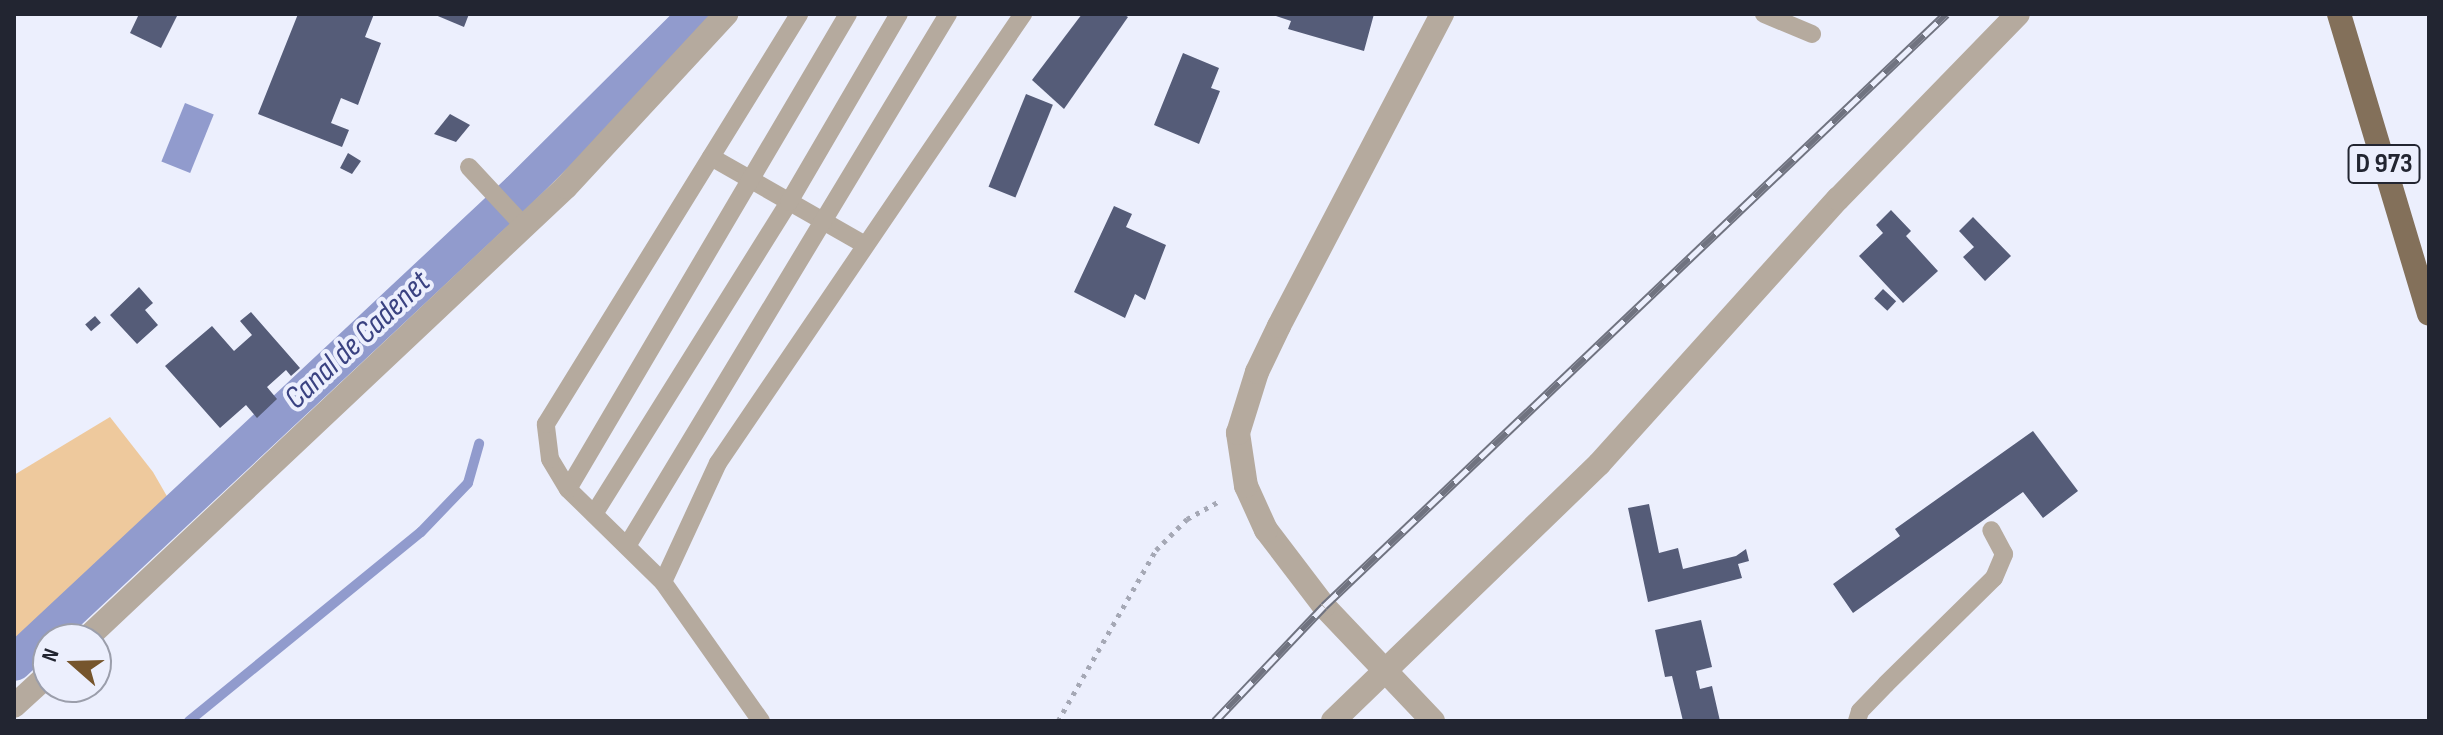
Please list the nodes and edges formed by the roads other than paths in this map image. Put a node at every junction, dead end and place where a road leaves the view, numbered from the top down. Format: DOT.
graph roads {
  1 [pos="726,14"];
  2 [pos="799,14"];
  3 [pos="848,14"];
  4 [pos="899,14"];
  5 [pos="948,14"];
  6 [pos="1023,14"];
  7 [pos="1442,14"];
  8 [pos="1764,14"];
  9 [pos="2018,14"];
  10 [pos="2340,14"];
  11 [pos="1812,34"];
  12 [pos="711,157"];
  13 [pos="469,167"];
  14 [pos="752,180"];
  15 [pos="789,202"];
  16 [pos="822,220"];
  17 [pos="523,225"];
  18 [pos="865,245"];
  19 [pos="2429,314"];
  20 [pos="568,489"];
  21 [pos="594,514"];
  22 [pos="1991,530"];
  23 [pos="627,546"];
  24 [pos="663,582"];
  25 [pos="103,623"];
  26 [pos="1386,671"];
  27 [pos="32,690"];
  28 [pos="14,706"];
  29 [pos="761,721"];
  30 [pos="1333,721"];
  31 [pos="1433,721"];
  32 [pos="1857,721"];
  1 -- 17 [label="street"];
  2 -- 12 [label="lane"];
  3 -- 14 [label="lane"];
  4 -- 15 [label="lane"];
  5 -- 16 [label="lane"];
  6 -- 18 [label="lane"];
  7 -- 26 [label="street"];
  8 -- 11 [label="lane"];
  9 -- 26 [label="street"];
  10 -- 19 [label="main road, D 973"];
  12 -- 14 [label="lane"];
  12 -- 20 [label="lane"];
  13 -- 17 [label="lane"];
  14 -- 15 [label="lane"];
  14 -- 20 [label="lane"];
  15 -- 16 [label="lane"];
  15 -- 21 [label="lane"];
  16 -- 18 [label="lane"];
  16 -- 23 [label="lane"];
  17 -- 25 [label="street"];
  18 -- 24 [label="lane"];
  20 -- 21 [label="lane"];
  21 -- 23 [label="lane"];
  22 -- 32 [label="lane"];
  23 -- 24 [label="lane"];
  24 -- 29 [label="lane"];
  26 -- 30 [label="street"];
  26 -- 31 [label="street"];
  27 -- 28 [label="street"];
}
